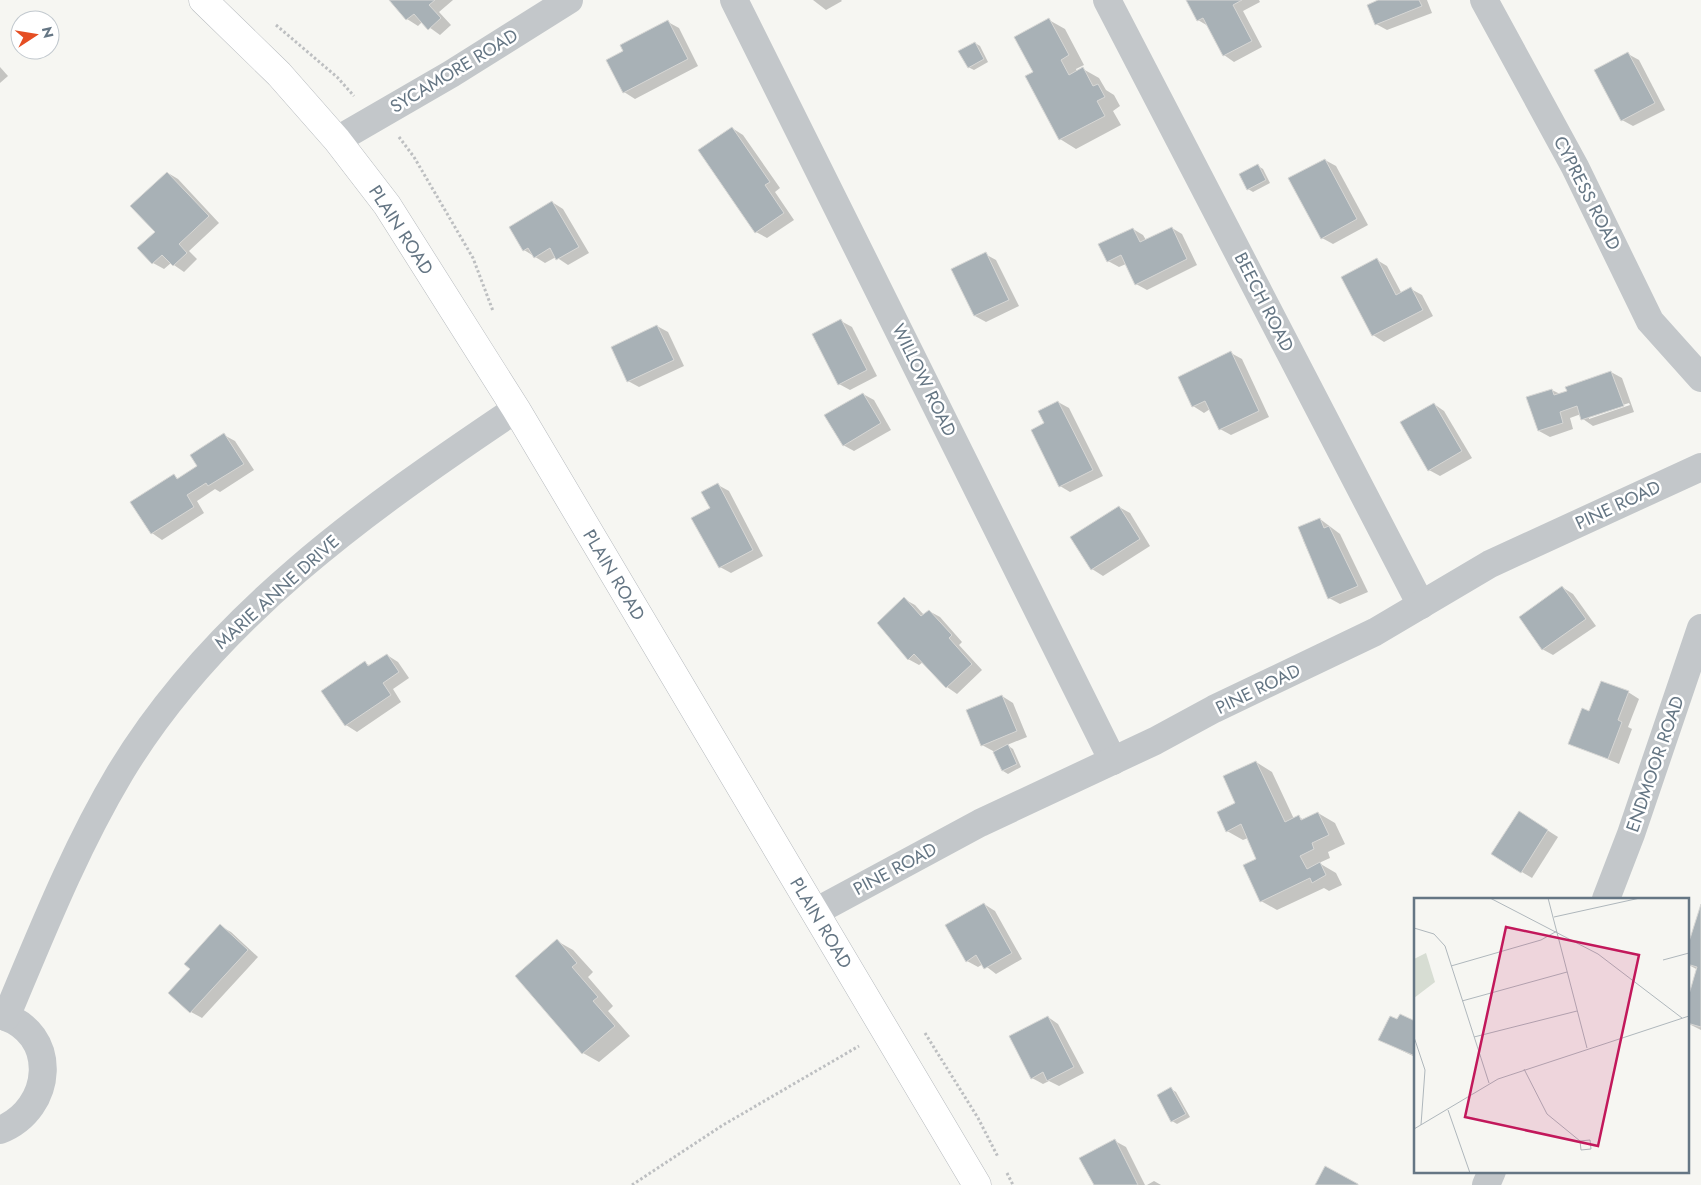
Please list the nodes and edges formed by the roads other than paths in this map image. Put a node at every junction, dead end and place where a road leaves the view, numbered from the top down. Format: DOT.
graph roads {
  1 [pos="203,0"];
  2 [pos="569,0"];
  3 [pos="734,0"];
  4 [pos="1107,0"];
  5 [pos="1484,0"];
  6 [pos="338,140"];
  7 [pos="1701,378"];
  8 [pos="516,409"];
  9 [pos="1701,467"];
  10 [pos="1421,605"];
  11 [pos="1701,628"];
  12 [pos="1113,761"];
  13 [pos="1606,898"];
  14 [pos="815,912"];
  15 [pos="3,1016"];
  16 [pos="0,1130"];
  17 [pos="1492,1172"];
  18 [pos="977,1185"];
  19 [pos="1486,1185"];
  1 -- 6 [label="main road, PLAIN ROAD"];
  2 -- 6 [label="street, SYCAMORE ROAD"];
  3 -- 12 [label="street, WILLOW ROAD"];
  4 -- 10 [label="street, BEECH ROAD"];
  5 -- 7 [label="street, CYPRESS ROAD"];
  6 -- 8 [label="main road, PLAIN ROAD"];
  8 -- 14 [label="main road, PLAIN ROAD"];
  8 -- 15 [label="street, MARIE ANNE DRIVE"];
  9 -- 10 [label="street, PINE ROAD"];
  10 -- 12 [label="street, PINE ROAD"];
  11 -- 13 [label="street, ENDMOOR ROAD"];
  12 -- 14 [label="street, PINE ROAD"];
  14 -- 18 [label="main road, PLAIN ROAD"];
  15 -- 16 [label="street, MARIE ANNE DRIVE"];
  17 -- 19 [label="street"];
}
